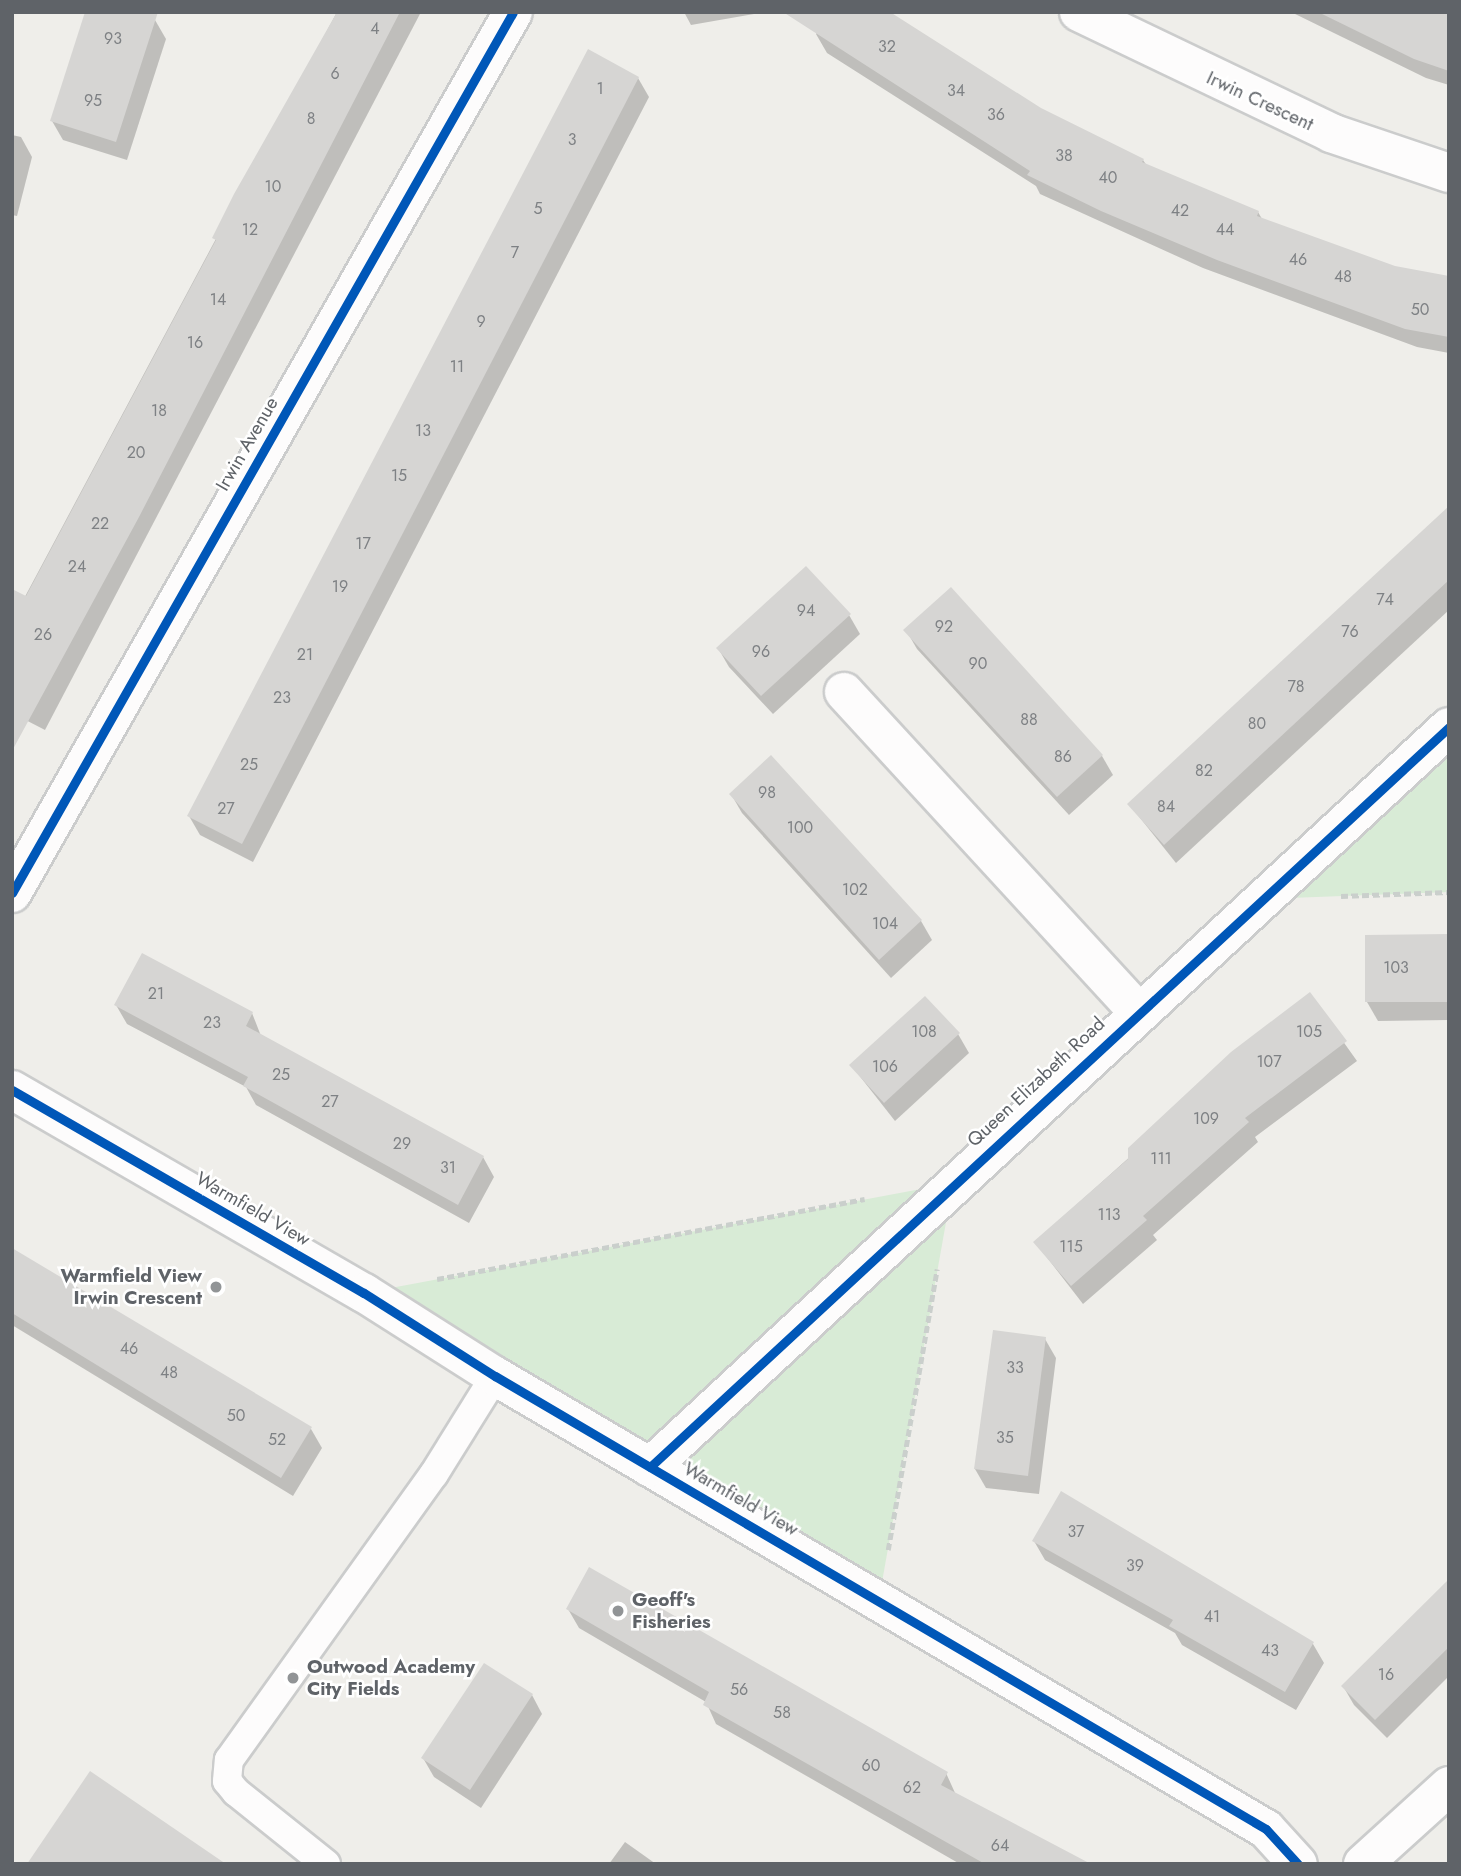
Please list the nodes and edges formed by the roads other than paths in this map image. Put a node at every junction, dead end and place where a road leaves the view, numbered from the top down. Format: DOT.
graph roads {
  1 [pos="513,12"];
  2 [pos="1079,12"];
  3 [pos="1449,173"];
  4 [pos="844,692"];
  5 [pos="1445,739"];
  6 [pos="12,893"];
  7 [pos="1138,1012"];
  8 [pos="12,1090"];
  9 [pos="495,1376"];
  10 [pos="650,1466"];
  11 [pos="1449,1786"];
  12 [pos="326,1864"];
  13 [pos="1298,1864"];
  14 [pos="1363,1864"];
  1 -- 6 [label="street, Irwin Avenue"];
  2 -- 3 [label="street, Irwin Crescent"];
  4 -- 7 [label="street"];
  5 -- 7 [label="street, Queen Elizabeth Road"];
  7 -- 10 [label="street, Queen Elizabeth Road"];
  8 -- 9 [label="street, Warmfield View"];
  9 -- 10 [label="street, Warmfield View"];
  9 -- 12 [label="lane"];
  10 -- 13 [label="street, Warmfield View"];
  11 -- 14 [label="street"];
}
